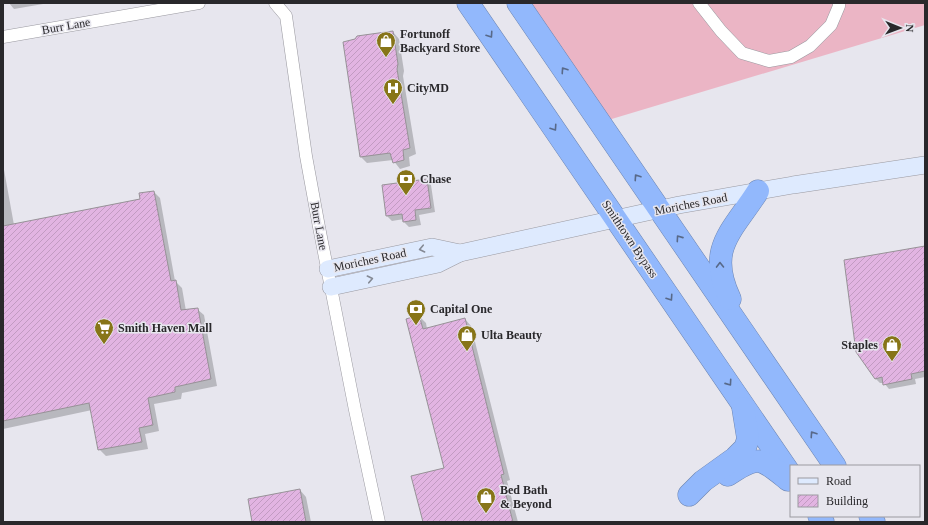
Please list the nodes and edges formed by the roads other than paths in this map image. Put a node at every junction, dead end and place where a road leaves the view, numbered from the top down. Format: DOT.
graph roads {
  1 [pos="199,3"];
  2 [pos="275,3"];
  3 [pos="468,3"];
  4 [pos="518,3"];
  5 [pos="699,3"];
  6 [pos="839,3"];
  7 [pos="3,37"];
  8 [pos="925,165"];
  9 [pos="758,191"];
  10 [pos="659,209"];
  11 [pos="616,219"];
  12 [pos="460,253"];
  13 [pos="328,270"];
  14 [pos="331,287"];
  15 [pos="749,340"];
  16 [pos="742,402"];
  17 [pos="834,465"];
  18 [pos="790,473"];
  19 [pos="790,481"];
  20 [pos="379,522"];
  1 -- 7 [label="street, Burr Lane"];
  2 -- 13 [label="street, Burr Lane"];
  3 -- 11 [label="highway, Smithtown Bypass, one-way"];
  10 -- 4 [label="highway, one-way"];
  5 -- 6 [label="street"];
  8 -- 9 [label="main road, Moriches Road"];
  9 -- 10 [label="main road, Moriches Road"];
  15 -- 9 [label="highway, one-way"];
  10 -- 11 [label="main road, Moriches Road"];
  15 -- 10 [label="highway, one-way"];
  11 -- 12 [label="main road, Moriches Road"];
  11 -- 16 [label="highway, Smithtown Bypass, one-way"];
  12 -- 13 [label="main road, Moriches Road, one-way"];
  14 -- 12 [label="main road, Moriches Road, one-way"];
  13 -- 14 [label="street, Burr Lane"];
  14 -- 20 [label="street, Burr Lane"];
  17 -- 15 [label="highway, one-way"];
  16 -- 18 [label="highway, Smithtown Bypass"];
  16 -- 19 [label="highway"];
}
